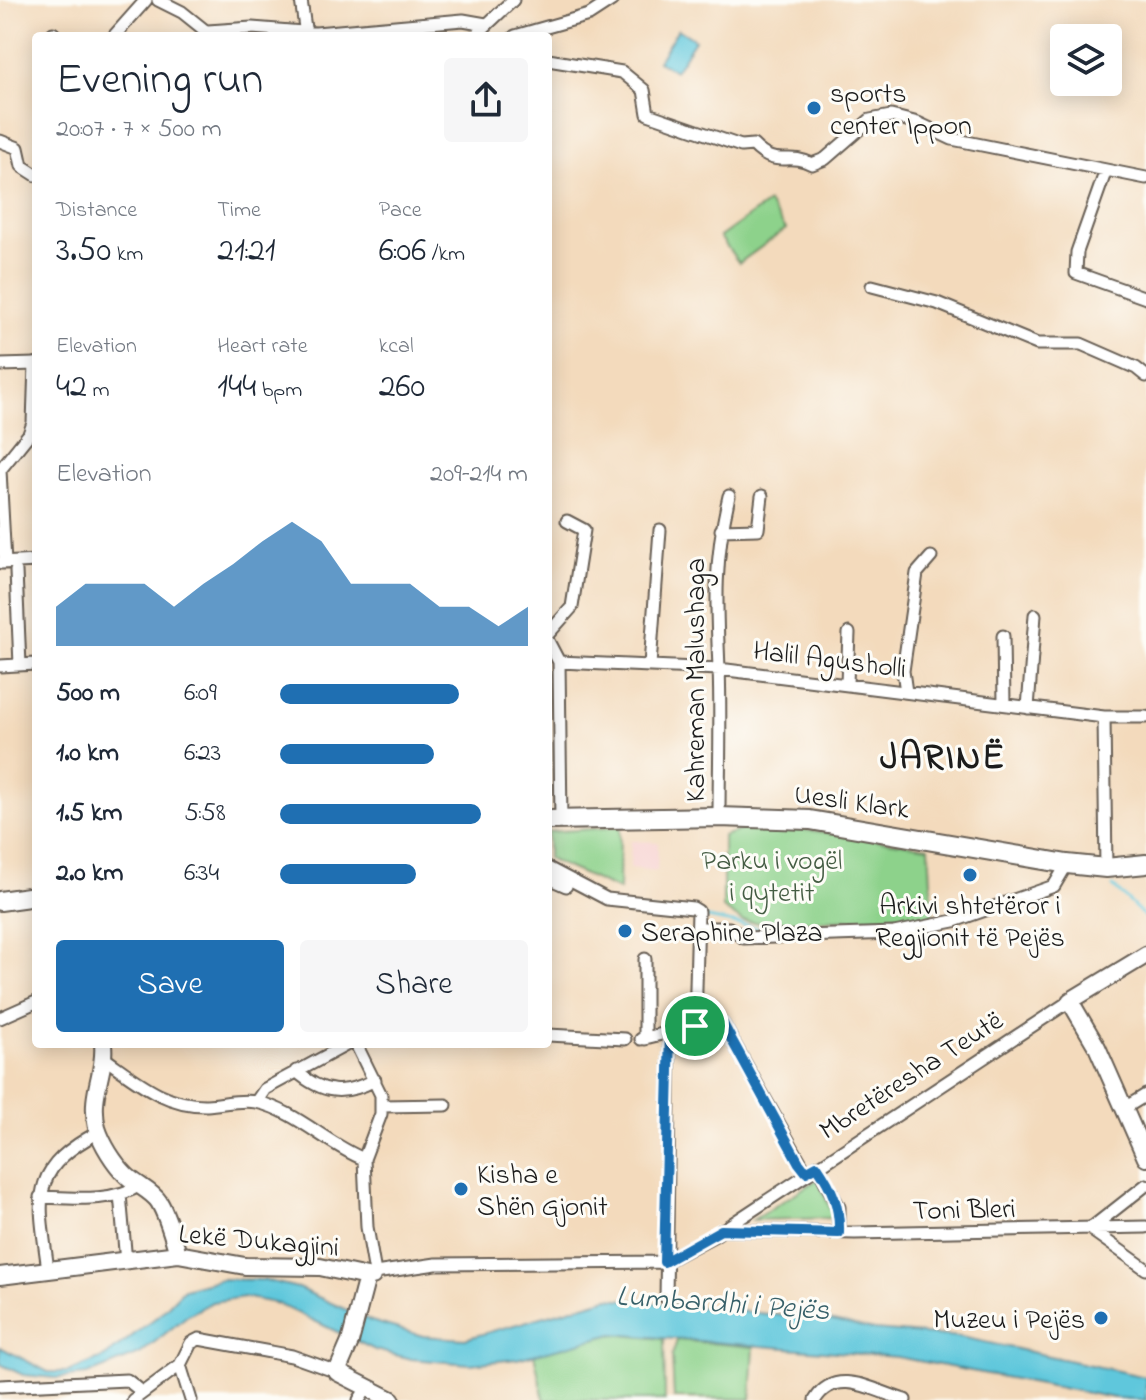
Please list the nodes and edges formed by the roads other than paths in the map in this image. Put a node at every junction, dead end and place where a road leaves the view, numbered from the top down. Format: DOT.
graph roads {
  1 [pos="146,0"];
  2 [pos="158,0"];
  3 [pos="301,0"];
  4 [pos="513,0"];
  5 [pos="612,0"];
  6 [pos="486,24"];
  7 [pos="118,32"];
  8 [pos="207,32"];
  9 [pos="224,32"];
  10 [pos="288,32"];
  11 [pos="306,32"];
  12 [pos="328,32"];
  13 [pos="479,32"];
  14 [pos="529,32"];
  15 [pos="552,61"];
  16 [pos="0,141"];
  17 [pos="1106,170"];
  18 [pos="32,172"];
  19 [pos="1146,178"];
  20 [pos="872,286"];
  21 [pos="1146,298"];
  22 [pos="32,364"];
  23 [pos="0,365"];
  24 [pos="1146,376"];
  25 [pos="32,426"];
  26 [pos="0,470"];
  27 [pos="729,496"];
  28 [pos="762,496"];
  29 [pos="567,521"];
  30 [pos="660,530"];
  31 [pos="721,530"];
  32 [pos="931,557"];
  33 [pos="32,561"];
  34 [pos="3,563"];
  35 [pos="16,571"];
  36 [pos="1035,615"];
  37 [pos="552,630"];
  38 [pos="849,633"];
  39 [pos="1003,636"];
  40 [pos="552,649"];
  41 [pos="559,662"];
  42 [pos="32,664"];
  43 [pos="20,665"];
  44 [pos="650,665"];
  45 [pos="0,666"];
  46 [pos="719,669"];
  47 [pos="847,683"];
  48 [pos="906,692"];
  49 [pos="1004,704"];
  50 [pos="1028,708"];
  51 [pos="1104,717"];
  52 [pos="1146,717"];
  53 [pos="719,817"];
  54 [pos="554,821"];
  55 [pos="1067,864"];
  56 [pos="1146,864"];
  57 [pos="1106,868"];
  58 [pos="552,870"];
  59 [pos="552,880"];
  60 [pos="566,886"];
  61 [pos="32,897"];
  62 [pos="0,901"];
  63 [pos="698,920"];
  64 [pos="1146,955"];
  65 [pos="645,959"];
  66 [pos="1070,1001"];
  67 [pos="32,1004"];
  68 [pos="0,1018"];
  69 [pos="695,1026"];
  70 [pos="670,1032"];
  71 [pos="552,1035"];
  72 [pos="625,1039"];
  73 [pos="340,1048"];
  74 [pos="358,1048"];
  75 [pos="104,1051"];
  76 [pos="296,1071"];
  77 [pos="375,1080"];
  78 [pos="1146,1095"];
  79 [pos="256,1102"];
  80 [pos="446,1105"];
  81 [pos="382,1106"];
  82 [pos="1123,1109"];
  83 [pos="99,1132"];
  84 [pos="1146,1158"];
  85 [pos="364,1159"];
  86 [pos="817,1166"];
  87 [pos="806,1172"];
  88 [pos="140,1185"];
  89 [pos="1146,1185"];
  90 [pos="120,1194"];
  91 [pos="40,1197"];
  92 [pos="1146,1227"];
  93 [pos="1090,1229"];
  94 [pos="721,1230"];
  95 [pos="839,1233"];
  96 [pos="178,1254"];
  97 [pos="126,1262"];
  98 [pos="664,1262"];
  99 [pos="1146,1269"];
  100 [pos="48,1270"];
  101 [pos="371,1275"];
  102 [pos="0,1276"];
  103 [pos="666,1298"];
  104 [pos="180,1365"];
  105 [pos="337,1372"];
  106 [pos="0,1386"];
  107 [pos="363,1394"];
  108 [pos="137,1396"];
  109 [pos="815,1398"];
  110 [pos="191,1400"];
  111 [pos="392,1400"];
  112 [pos="905,1400"];
  1 -- 7 [label="street"];
  2 -- 8 [label="street"];
  3 -- 11 [label="street"];
  4 -- 6 [label="street"];
  5 -- 14 [label="street"];
  6 -- 12 [label="street"];
  6 -- 13 [label="street"];
  9 -- 10 [label="street"];
  15 -- 17 [label="street"];
  16 -- 18 [label="street"];
  17 -- 19 [label="street"];
  17 -- 21 [label="street"];
  20 -- 24 [label="street"];
  22 -- 23 [label="street"];
  25 -- 26 [label="street"];
  26 -- 34 [label="street"];
  27 -- 31 [label="street, Kahreman Malushaga"];
  28 -- 31 [label="street"];
  29 -- 37 [label="street"];
  30 -- 44 [label="street"];
  31 -- 46 [label="street, Kahreman Malushaga"];
  32 -- 48 [label="street"];
  33 -- 34 [label="street"];
  35 -- 43 [label="street"];
  36 -- 50 [label="street"];
  38 -- 47 [label="street"];
  39 -- 49 [label="street"];
  40 -- 41 [label="street"];
  41 -- 44 [label="street, Halil Agusholli"];
  41 -- 54 [label="street"];
  42 -- 43 [label="street"];
  43 -- 45 [label="street"];
  44 -- 46 [label="street, Halil Agusholli"];
  46 -- 47 [label="street, Halil Agusholli"];
  46 -- 53 [label="street, Kahreman Malushaga"];
  47 -- 48 [label="street, Halil Agusholli"];
  48 -- 49 [label="street, Halil Agusholli"];
  49 -- 50 [label="street, Halil Agusholli"];
  50 -- 51 [label="street, Halil Agusholli"];
  51 -- 52 [label="street, Halil Agusholli"];
  51 -- 57 [label="street"];
  53 -- 54 [label="main road, Uesli Klark"];
  53 -- 55 [label="main road, Uesli Klark"];
  55 -- 57 [label="main road, Uesli Klark"];
  55 -- 63 [label="street"];
  56 -- 57 [label="main road, Uesli Klark"];
  58 -- 63 [label="street"];
  59 -- 60 [label="street"];
  61 -- 62 [label="main road"];
  63 -- 69 [label="street"];
  64 -- 66 [label="street, Mbretëresha Teutë"];
  65 -- 70 [label="street"];
  66 -- 82 [label="street"];
  66 -- 86 [label="street, Mbretëresha Teutë"];
  67 -- 68 [label="street"];
  69 -- 70 [label="street"];
  69 -- 87 [label="street"];
  70 -- 98 [label="street"];
  71 -- 72 [label="street"];
  73 -- 76 [label="street"];
  74 -- 77 [label="street"];
  75 -- 79 [label="street"];
  75 -- 83 [label="street"];
  76 -- 77 [label="street"];
  76 -- 79 [label="street"];
  77 -- 81 [label="street"];
  78 -- 82 [label="street"];
  79 -- 85 [label="street"];
  80 -- 81 [label="street"];
  81 -- 85 [label="street"];
  82 -- 84 [label="street"];
  83 -- 88 [label="street"];
  83 -- 91 [label="street"];
  85 -- 101 [label="street"];
  86 -- 87 [label="street, Mbretëresha Teutë"];
  86 -- 95 [label="street"];
  87 -- 94 [label="street, Mbretëresha Teutë"];
  88 -- 90 [label="street"];
  88 -- 96 [label="street"];
  89 -- 93 [label="street"];
  90 -- 91 [label="street"];
  90 -- 97 [label="street"];
  91 -- 100 [label="street"];
  92 -- 93 [label="street, Toni Bleri"];
  93 -- 95 [label="street, Toni Bleri"];
  93 -- 99 [label="street"];
  94 -- 95 [label="street, Toni Bleri"];
  94 -- 98 [label="street, Mbretëresha Teutë"];
  96 -- 97 [label="street, Lekë Dukagjini"];
  96 -- 101 [label="street, Lekë Dukagjini"];
  97 -- 100 [label="street, Lekë Dukagjini"];
  98 -- 101 [label="street, Mbretëresha Teutë"];
  98 -- 103 [label="street"];
  100 -- 102 [label="street, Lekë Dukagjini"];
  101 -- 105 [label="street, Lekë Dukagjini"];
  104 -- 105 [label="street"];
  104 -- 108 [label="street"];
  104 -- 110 [label="street"];
  105 -- 107 [label="street"];
  106 -- 108 [label="street"];
  107 -- 111 [label="street"];
  109 -- 112 [label="street"];
}
